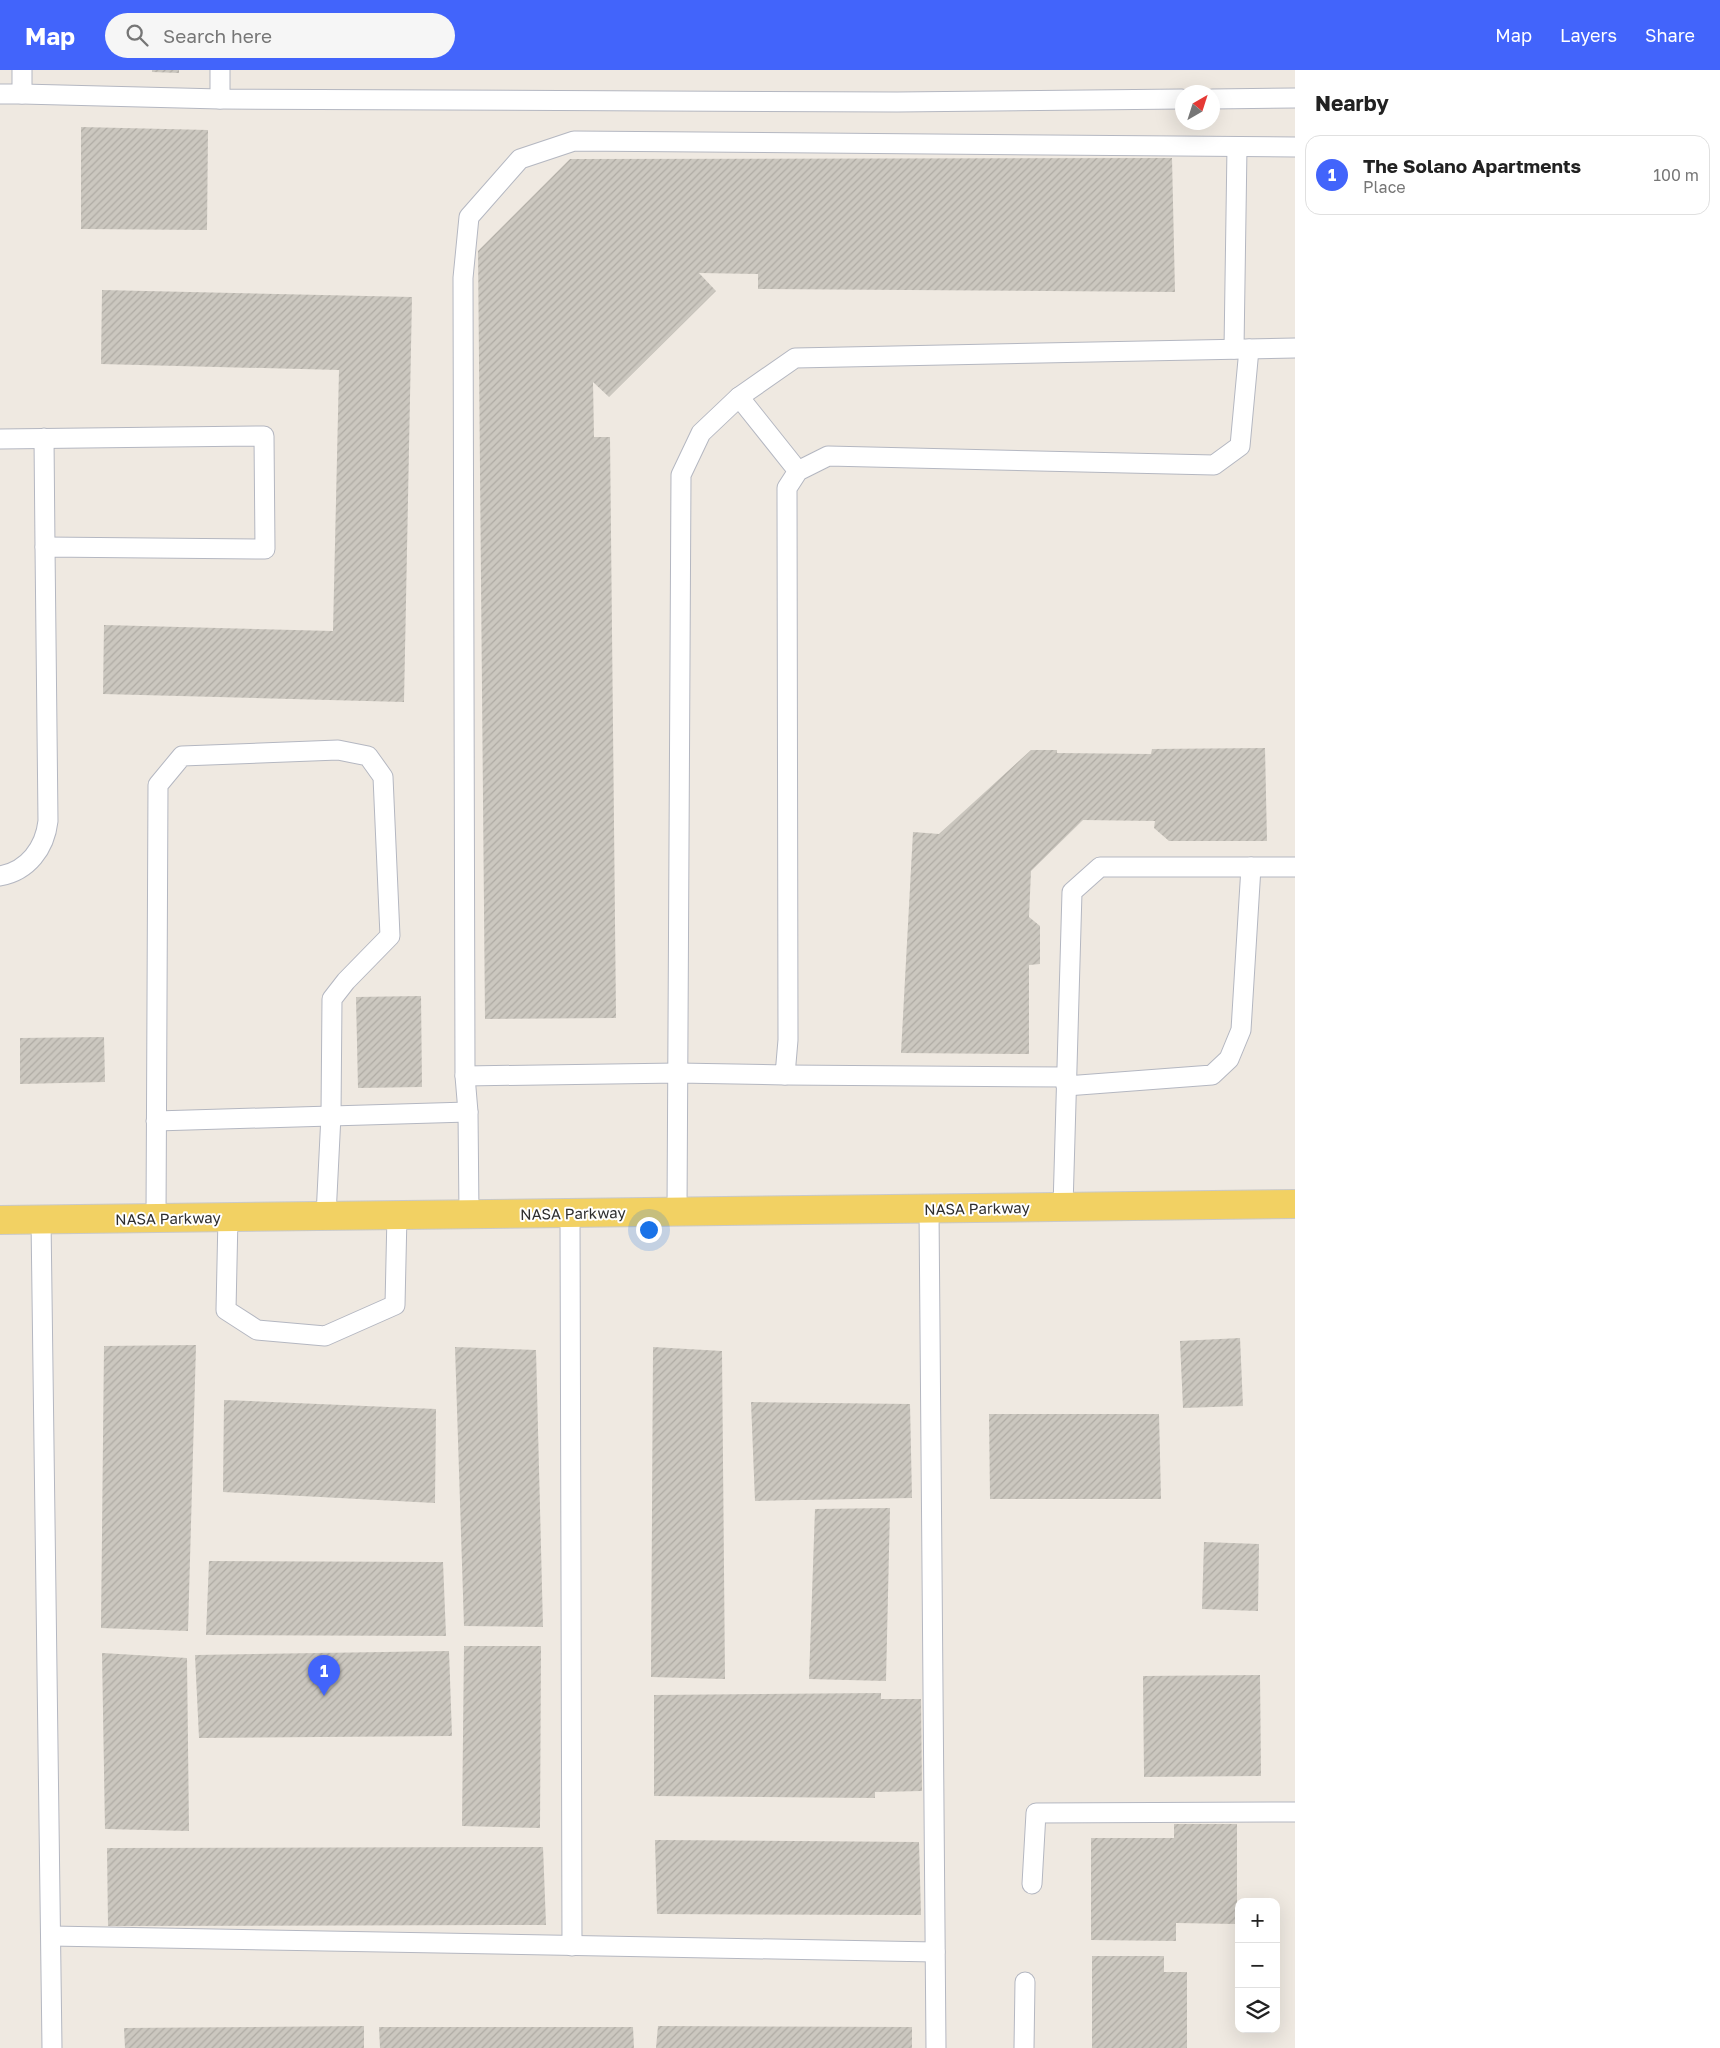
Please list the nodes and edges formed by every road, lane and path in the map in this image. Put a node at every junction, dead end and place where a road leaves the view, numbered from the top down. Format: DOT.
graph roads {
  1 [pos="22,70"];
  2 [pos="220,70"];
  3 [pos="0,94"];
  4 [pos="22,94"];
  5 [pos="1295,98"];
  6 [pos="220,99"];
  7 [pos="1175,99"];
  8 [pos="1220,99"];
  9 [pos="1237,147"];
  10 [pos="1295,147"];
  11 [pos="1295,348"];
  12 [pos="1241,349"];
  13 [pos="739,397"];
  14 [pos="44,438"];
  15 [pos="0,439"];
  16 [pos="798,471"];
  17 [pos="44,547"];
  18 [pos="1251,867"];
  19 [pos="1295,867"];
  20 [pos="0,876"];
  21 [pos="678,1073"];
  22 [pos="785,1075"];
  23 [pos="465,1076"];
  24 [pos="1066,1082"];
  25 [pos="468,1112"];
  26 [pos="331,1115"];
  27 [pos="156,1121"];
  28 [pos="1295,1204"];
  29 [pos="1063,1207"];
  30 [pos="929,1209"];
  31 [pos="678,1212"];
  32 [pos="570,1213"];
  33 [pos="470,1214"];
  34 [pos="396,1215"];
  35 [pos="326,1216"];
  36 [pos="228,1217"];
  37 [pos="156,1218"];
  38 [pos="42,1219"];
  39 [pos="0,1220"];
  40 [pos="1295,1812"];
  41 [pos="1032,1884"];
  42 [pos="51,1936"];
  43 [pos="572,1946"];
  44 [pos="935,1952"];
  45 [pos="1025,1982"];
  46 [pos="52,2048"];
  47 [pos="936,2048"];
  48 [pos="1024,2048"];
  1 -- 4 [label="lane"];
  2 -- 6 [label="lane"];
  3 -- 4 [label="lane"];
  4 -- 6 [label="lane"];
  5 -- 8 [label="lane"];
  6 -- 7 [label="lane"];
  9 -- 10 [label="lane"];
  9 -- 12 [label="lane"];
  9 -- 23 [label="lane"];
  11 -- 12 [label="lane"];
  12 -- 13 [label="lane"];
  12 -- 16 [label="lane"];
  13 -- 16 [label="lane"];
  13 -- 21 [label="lane"];
  14 -- 15 [label="lane"];
  14 -- 17 [label="lane"];
  14 -- 17 [label="lane"];
  16 -- 22 [label="lane"];
  17 -- 20 [label="lane"];
  18 -- 19 [label="lane"];
  18 -- 24 [label="lane"];
  18 -- 24 [label="lane"];
  21 -- 22 [label="lane"];
  21 -- 23 [label="lane"];
  21 -- 31 [label="lane"];
  22 -- 24 [label="lane"];
  23 -- 25 [label="lane"];
  24 -- 29 [label="lane"];
  25 -- 26 [label="lane"];
  25 -- 33 [label="lane"];
  26 -- 27 [label="lane"];
  26 -- 27 [label="lane"];
  26 -- 35 [label="lane"];
  27 -- 37 [label="lane"];
  28 -- 29 [label="main road, NASA Parkway"];
  29 -- 30 [label="main road, NASA Parkway"];
  30 -- 31 [label="main road, NASA Parkway"];
  30 -- 44 [label="lane"];
  31 -- 32 [label="main road, NASA Parkway"];
  32 -- 33 [label="main road, NASA Parkway"];
  32 -- 43 [label="lane"];
  33 -- 34 [label="main road, NASA Parkway"];
  34 -- 35 [label="main road, NASA Parkway"];
  34 -- 36 [label="lane"];
  35 -- 36 [label="main road, NASA Parkway"];
  36 -- 37 [label="main road, NASA Parkway"];
  37 -- 38 [label="main road, NASA Parkway"];
  38 -- 39 [label="main road, NASA Parkway"];
  38 -- 42 [label="lane"];
  40 -- 41 [label="lane"];
  42 -- 43 [label="lane"];
  42 -- 46 [label="lane"];
  43 -- 44 [label="lane"];
  44 -- 47 [label="lane"];
  45 -- 48 [label="lane"];
}
